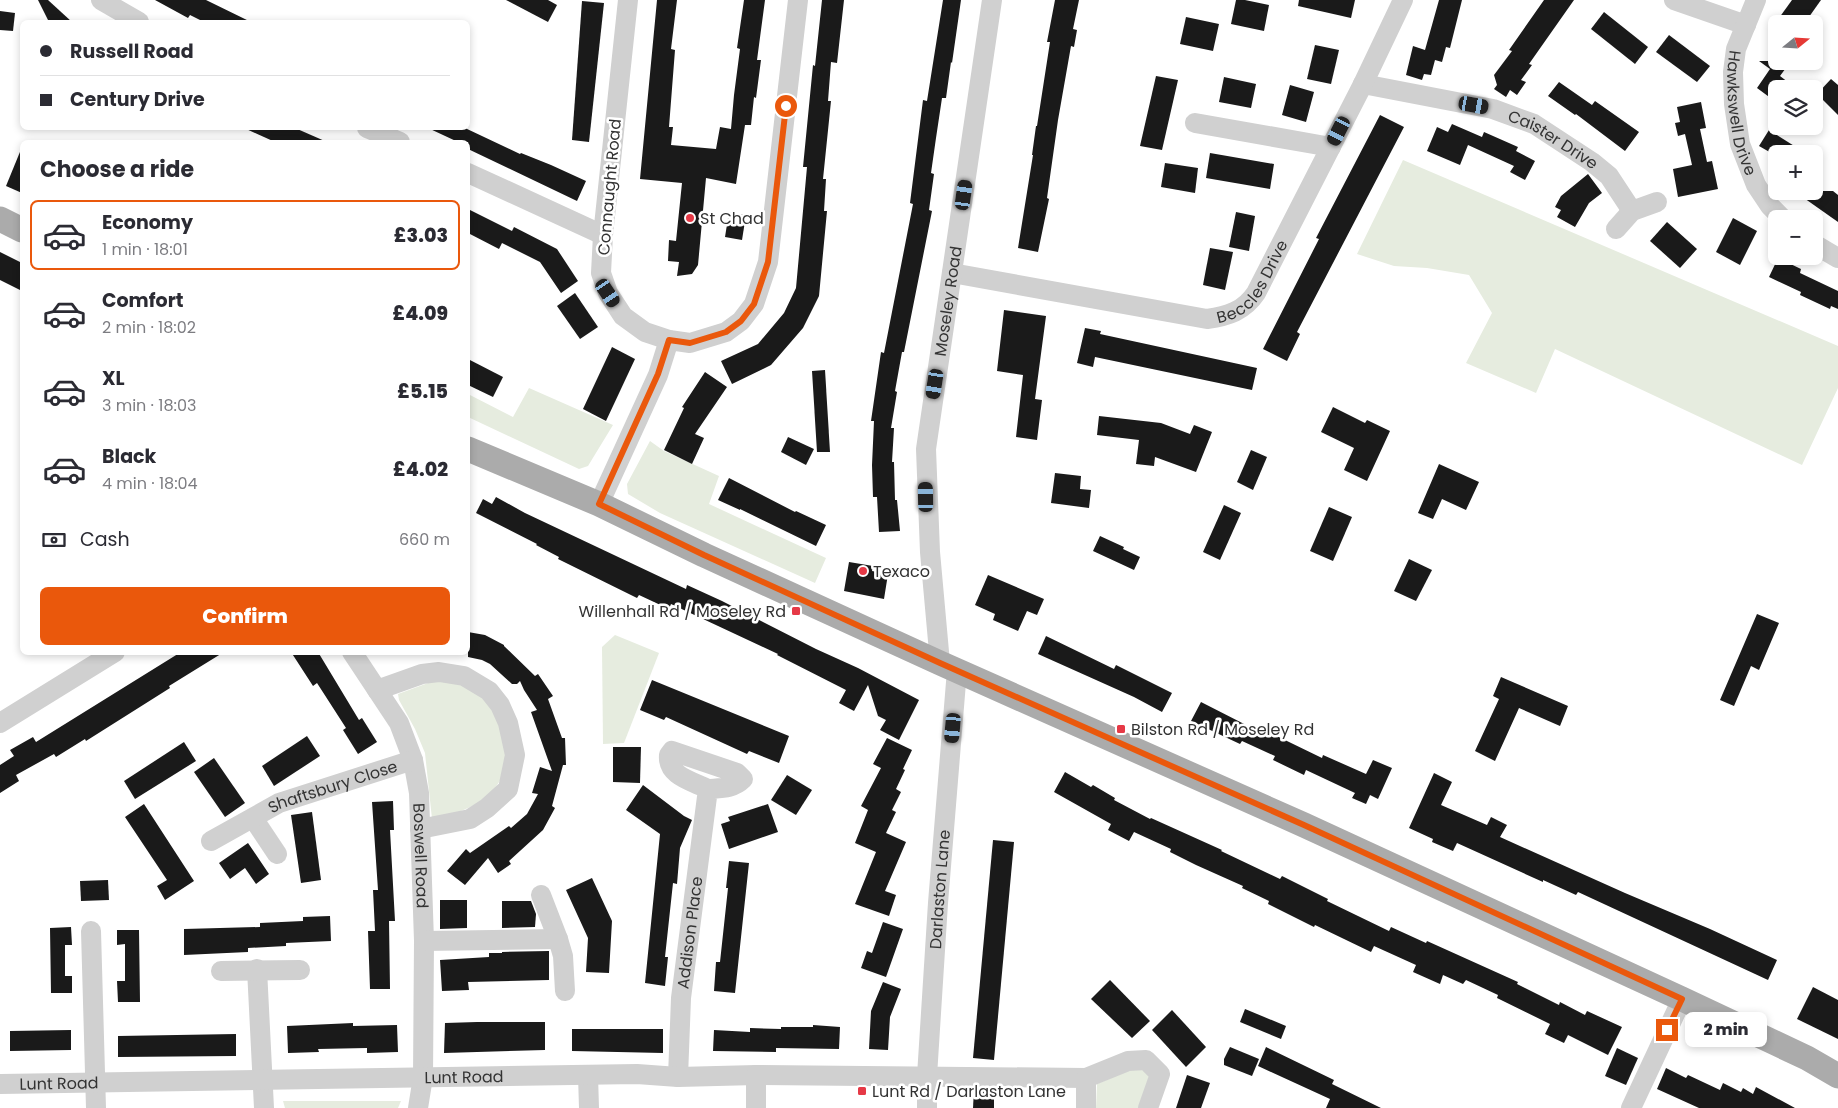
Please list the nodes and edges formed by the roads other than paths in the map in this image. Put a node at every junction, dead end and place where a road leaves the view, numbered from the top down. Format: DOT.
graph roads {
  1 [pos="101,0"];
  2 [pos="628,0"];
  3 [pos="798,0"];
  4 [pos="992,0"];
  5 [pos="1403,0"];
  6 [pos="1674,0"];
  7 [pos="1756,0"];
  8 [pos="136,20"];
  9 [pos="1746,25"];
  10 [pos="1363,84"];
  11 [pos="1196,123"];
  12 [pos="372,130"];
  13 [pos="395,140"];
  14 [pos="1331,147"];
  15 [pos="470,175"];
  16 [pos="1657,202"];
  17 [pos="1774,210"];
  18 [pos="1632,211"];
  19 [pos="0,220"];
  20 [pos="20,229"];
  21 [pos="1616,229"];
  22 [pos="603,235"];
  23 [pos="1823,249"];
  24 [pos="1838,258"];
  25 [pos="952,273"];
  26 [pos="669,340"];
  27 [pos="470,450"];
  28 [pos="599,504"];
  29 [pos="107,655"];
  30 [pos="354,655"];
  31 [pos="948,667"];
  32 [pos="377,690"];
  33 [pos="0,723"];
  34 [pos="413,760"];
  35 [pos="708,788"];
  36 [pos="252,818"];
  37 [pos="420,829"];
  38 [pos="211,841"];
  39 [pos="277,854"];
  40 [pos="541,895"];
  41 [pos="91,931"];
  42 [pos="558,939"];
  43 [pos="424,941"];
  44 [pos="257,969"];
  45 [pos="221,970"];
  46 [pos="300,970"];
  47 [pos="565,991"];
  48 [pos="1682,999"];
  49 [pos="588,1075"];
  50 [pos="756,1075"];
  51 [pos="927,1076"];
  52 [pos="1838,1076"];
  53 [pos="423,1077"];
  54 [pos="678,1077"];
  55 [pos="1086,1078"];
  56 [pos="263,1079"];
  57 [pos="96,1082"];
  58 [pos="0,1084"];
  59 [pos="96,1108"];
  60 [pos="264,1108"];
  61 [pos="418,1108"];
  62 [pos="589,1108"];
  63 [pos="756,1108"];
  64 [pos="927,1108"];
  65 [pos="1086,1108"];
  66 [pos="1148,1108"];
  67 [pos="1631,1108"];
  1 -- 8 [label="street"];
  2 -- 22 [label="street, Connaught Road"];
  3 -- 26 [label="street, Connaught Road"];
  4 -- 25 [label="street, Moseley Road"];
  5 -- 10 [label="street, Beccles Drive"];
  6 -- 9 [label="street"];
  7 -- 9 [label="street, Hawkswell Drive"];
  9 -- 17 [label="street, Hawkswell Drive"];
  10 -- 14 [label="street, Beccles Drive"];
  10 -- 18 [label="street, Caister Drive"];
  11 -- 14 [label="street"];
  12 -- 13 [label="street"];
  14 -- 25 [label="street, Beccles Drive"];
  15 -- 22 [label="street"];
  16 -- 18 [label="street"];
  18 -- 21 [label="street"];
  19 -- 20 [label="main road"];
  22 -- 26 [label="street, Connaught Road"];
  23 -- 24 [label="street"];
  25 -- 31 [label="street, Moseley Road"];
  26 -- 28 [label="street"];
  27 -- 28 [label="main road"];
  28 -- 31 [label="main road"];
  29 -- 33 [label="street"];
  30 -- 32 [label="street, Boswell Road"];
  31 -- 48 [label="main road"];
  31 -- 51 [label="street, Darlaston Lane"];
  32 -- 34 [label="street, Boswell Road"];
  32 -- 37 [label="street"];
  34 -- 36 [label="street, Shaftsbury Close"];
  34 -- 37 [label="street, Boswell Road"];
  35 -- 54 [label="street, Addison Place"];
  36 -- 38 [label="street, Shaftsbury Close"];
  36 -- 39 [label="street, Shaftsbury Close"];
  37 -- 43 [label="street, Boswell Road"];
  40 -- 42 [label="street"];
  41 -- 57 [label="street"];
  42 -- 43 [label="street"];
  42 -- 47 [label="street"];
  43 -- 53 [label="street, Boswell Road"];
  44 -- 45 [label="street"];
  44 -- 46 [label="street"];
  44 -- 56 [label="street"];
  48 -- 52 [label="main road"];
  48 -- 67 [label="street"];
  49 -- 53 [label="street, Lunt Road"];
  49 -- 54 [label="street, Lunt Road"];
  49 -- 62 [label="street"];
  50 -- 51 [label="street, Lunt Road"];
  50 -- 54 [label="street, Lunt Road"];
  50 -- 63 [label="street"];
  51 -- 55 [label="street, Lunt Road"];
  51 -- 64 [label="street, Darlaston Lane"];
  53 -- 56 [label="street, Lunt Road"];
  53 -- 61 [label="street, Boswell Road"];
  55 -- 65 [label="street"];
  55 -- 66 [label="street"];
  56 -- 57 [label="street, Lunt Road"];
  56 -- 60 [label="street"];
  57 -- 58 [label="street, Lunt Road"];
  57 -- 59 [label="street"];
}
